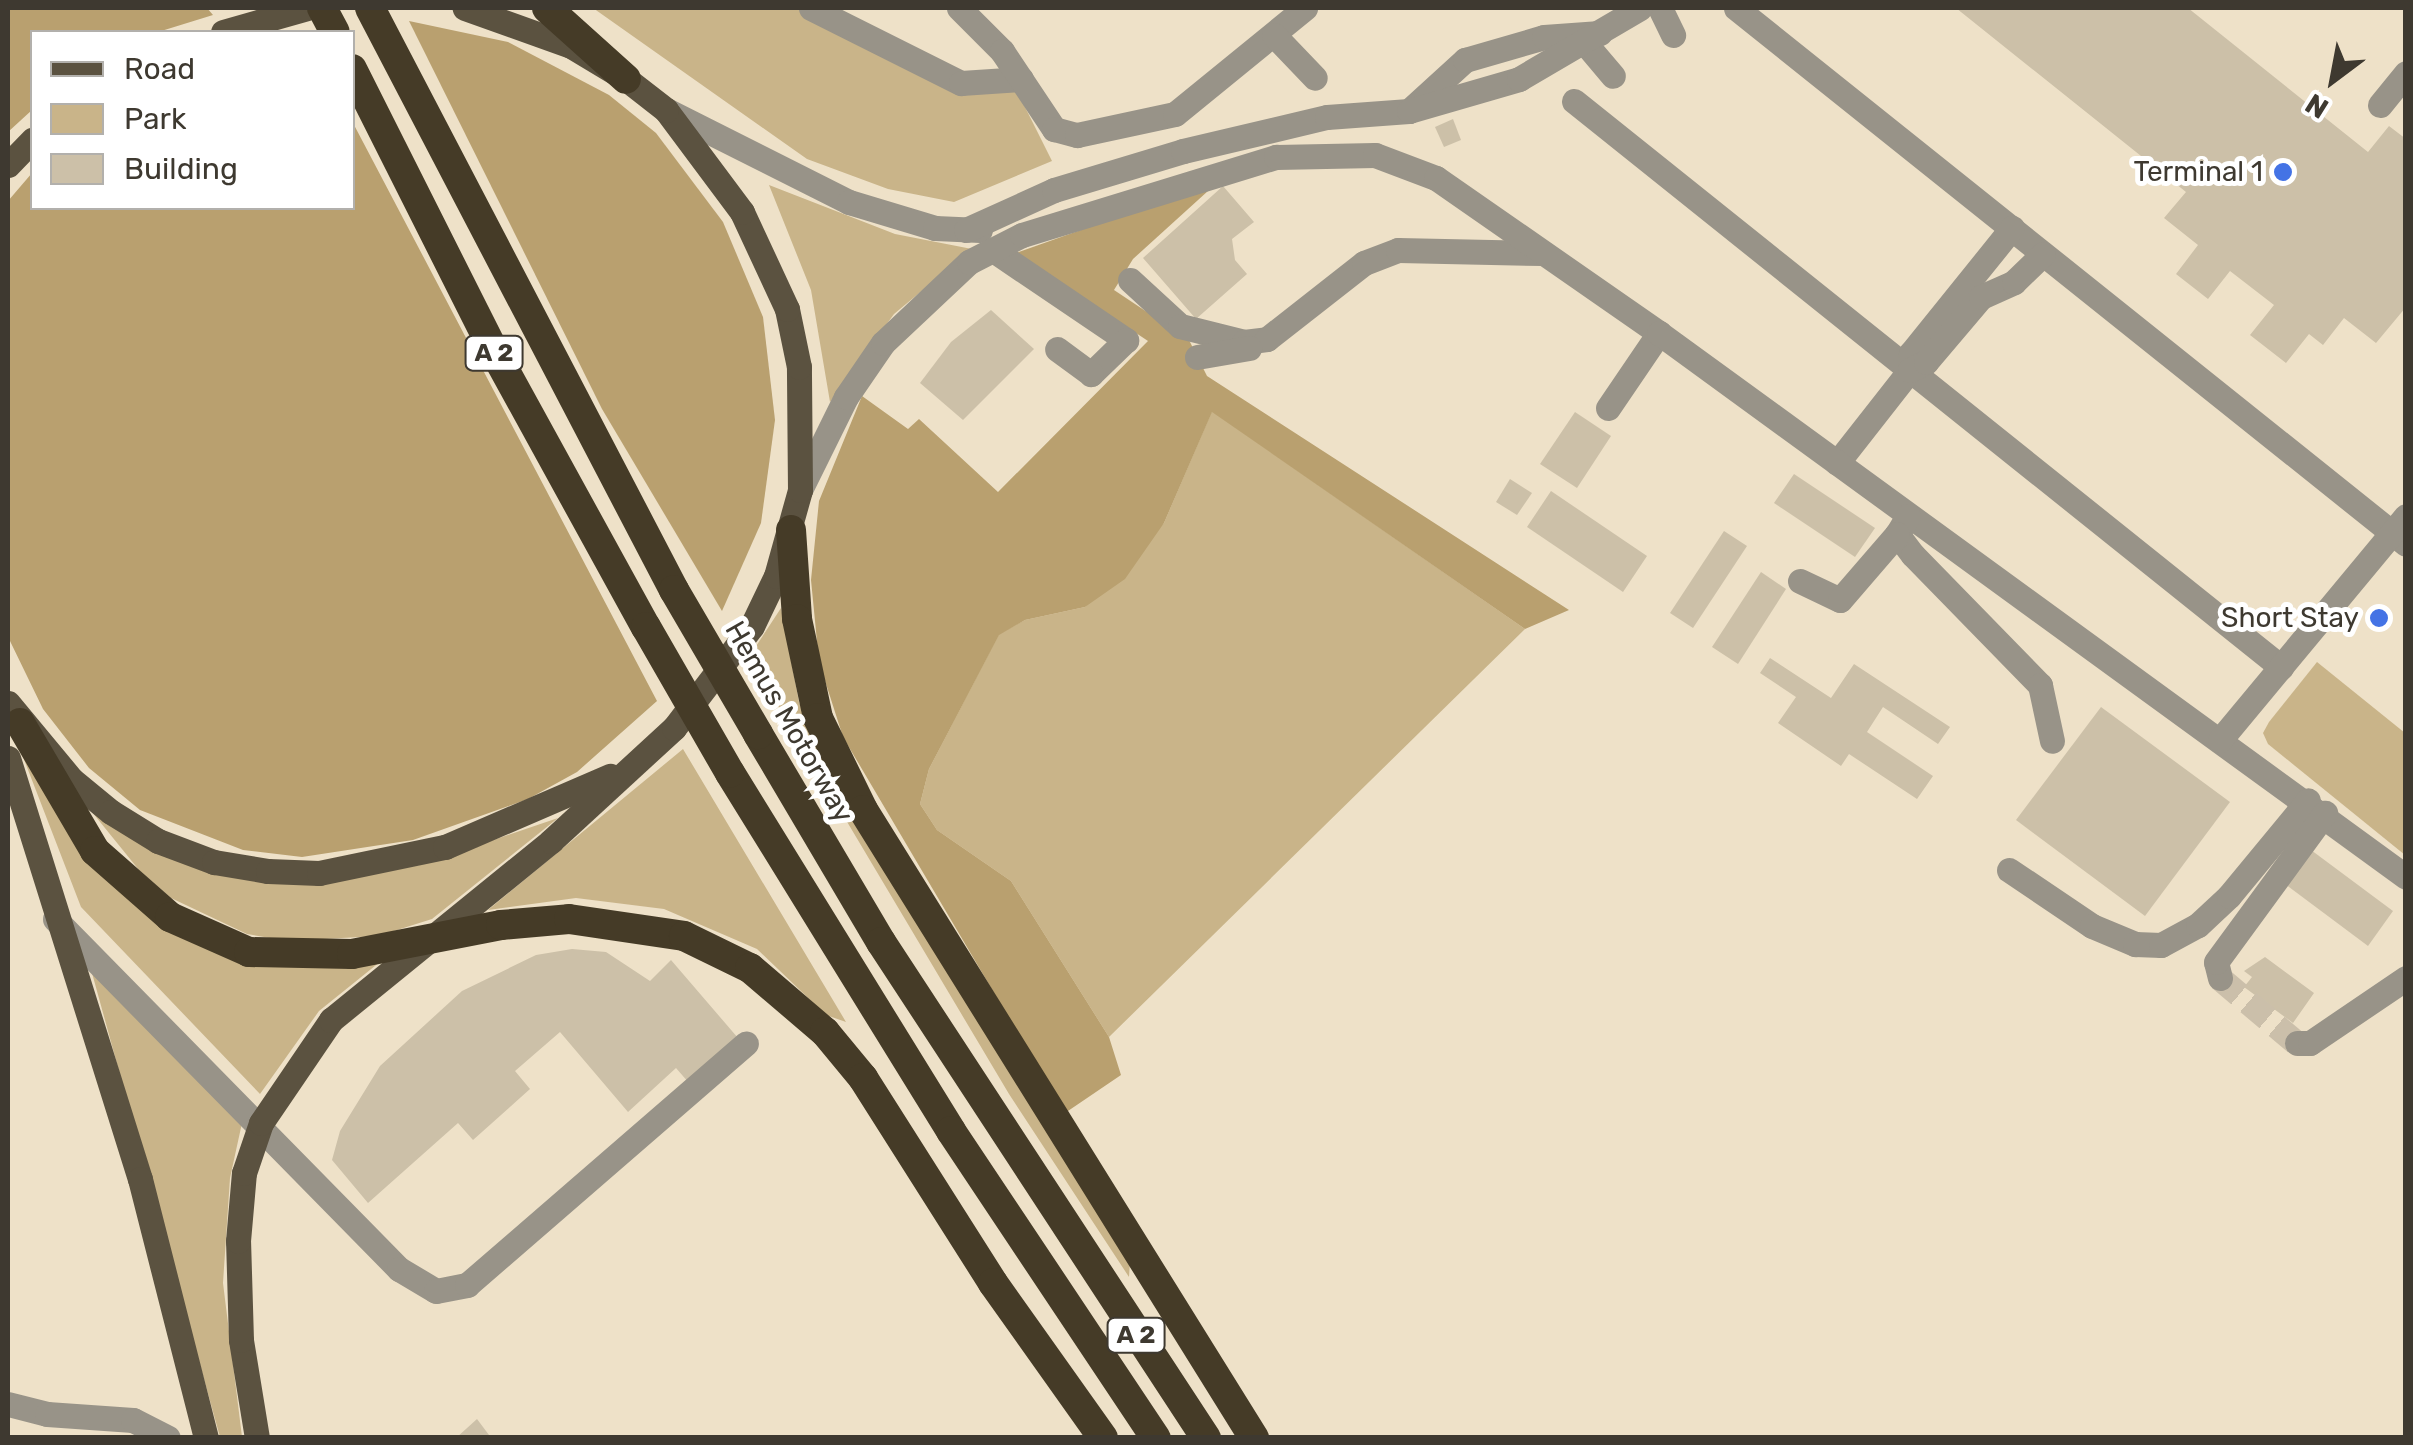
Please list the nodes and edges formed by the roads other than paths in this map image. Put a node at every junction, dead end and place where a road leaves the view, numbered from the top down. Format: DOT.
graph roads {
  1 [pos="306,8"];
  2 [pos="322,8"];
  3 [pos="370,8"];
  4 [pos="465,8"];
  5 [pos="547,8"];
  6 [pos="811,8"];
  7 [pos="959,8"];
  8 [pos="1305,8"];
  9 [pos="1640,8"];
  10 [pos="1660,8"];
  11 [pos="1736,8"];
  12 [pos="230,30"];
  13 [pos="334,30"];
  14 [pos="1274,35"];
  15 [pos="1673,35"];
  16 [pos="1592,38"];
  17 [pos="2406,73"];
  18 [pos="355,75"];
  19 [pos="1613,76"];
  20 [pos="1316,78"];
  21 [pos="626,80"];
  22 [pos="1020,80"];
  23 [pos="1574,101"];
  24 [pos="2380,105"];
  25 [pos="666,110"];
  26 [pos="30,142"];
  27 [pos="8,166"];
  28 [pos="2012,228"];
  29 [pos="993,250"];
  30 [pos="1543,253"];
  31 [pos="2044,254"];
  32 [pos="1130,280"];
  33 [pos="1659,333"];
  34 [pos="1267,338"];
  35 [pos="1057,349"];
  36 [pos="1197,357"];
  37 [pos="1910,370"];
  38 [pos="1608,408"];
  39 [pos="1836,464"];
  40 [pos="800,490"];
  41 [pos="1903,525"];
  42 [pos="791,530"];
  43 [pos="2401,531"];
  44 [pos="1800,581"];
  45 [pos="2281,667"];
  46 [pos="14,713"];
  47 [pos="2220,740"];
  48 [pos="2052,741"];
  49 [pos="8,758"];
  50 [pos="633,766"];
  51 [pos="2316,807"];
  52 [pos="2009,870"];
  53 [pos="2406,877"];
  54 [pos="52,915"];
  55 [pos="425,939"];
  56 [pos="2220,978"];
  57 [pos="2406,978"];
  58 [pos="746,1043"];
  59 [pos="2297,1043"];
  60 [pos="261,1123"];
  61 [pos="8,1404"];
  62 [pos="43,1426"];
  63 [pos="168,1438"];
  64 [pos="206,1438"];
  65 [pos="257,1438"];
  66 [pos="1103,1438"];
  67 [pos="1156,1438"];
  68 [pos="1206,1438"];
  69 [pos="1254,1438"];
  1 -- 12 [label="main road"];
  2 -- 13 [label="highway"];
  3 -- 68 [label="highway, Hemus Motorway / A 2, bridge"];
  4 -- 21 [label="main road"];
  5 -- 21 [label="highway"];
  6 -- 22 [label="street"];
  7 -- 22 [label="street"];
  8 -- 14 [label="street"];
  9 -- 16 [label="street"];
  10 -- 15 [label="street"];
  11 -- 28 [label="street"];
  14 -- 20 [label="street"];
  14 -- 22 [label="street"];
  16 -- 19 [label="street"];
  16 -- 25 [label="street"];
  17 -- 24 [label="street"];
  18 -- 67 [label="highway, A 2, bridge"];
  21 -- 25 [label="main road"];
  23 -- 37 [label="street"];
  25 -- 40 [label="main road"];
  26 -- 27 [label="main road"];
  28 -- 31 [label="street"];
  28 -- 37 [label="street"];
  29 -- 30 [label="street"];
  29 -- 35 [label="street"];
  29 -- 40 [label="street"];
  30 -- 33 [label="street"];
  30 -- 34 [label="street"];
  31 -- 37 [label="street"];
  31 -- 43 [label="street"];
  32 -- 34 [label="street"];
  33 -- 38 [label="street"];
  33 -- 39 [label="street"];
  34 -- 36 [label="street"];
  37 -- 39 [label="street"];
  37 -- 45 [label="street"];
  39 -- 41 [label="street"];
  40 -- 42 [label="main road"];
  41 -- 44 [label="street"];
  41 -- 47 [label="street"];
  41 -- 48 [label="street"];
  42 -- 50 [label="main road"];
  42 -- 69 [label="highway"];
  43 -- 45 [label="street"];
  45 -- 47 [label="street"];
  46 -- 50 [label="main road"];
  46 -- 55 [label="highway"];
  47 -- 51 [label="street"];
  49 -- 54 [label="main road"];
  50 -- 55 [label="main road"];
  51 -- 52 [label="street"];
  51 -- 53 [label="street"];
  51 -- 56 [label="street"];
  54 -- 60 [label="street"];
  54 -- 64 [label="main road"];
  55 -- 60 [label="main road"];
  55 -- 66 [label="highway"];
  57 -- 59 [label="street"];
  58 -- 60 [label="street"];
  60 -- 65 [label="main road"];
  61 -- 62 [label="street"];
  62 -- 63 [label="street"];
}
